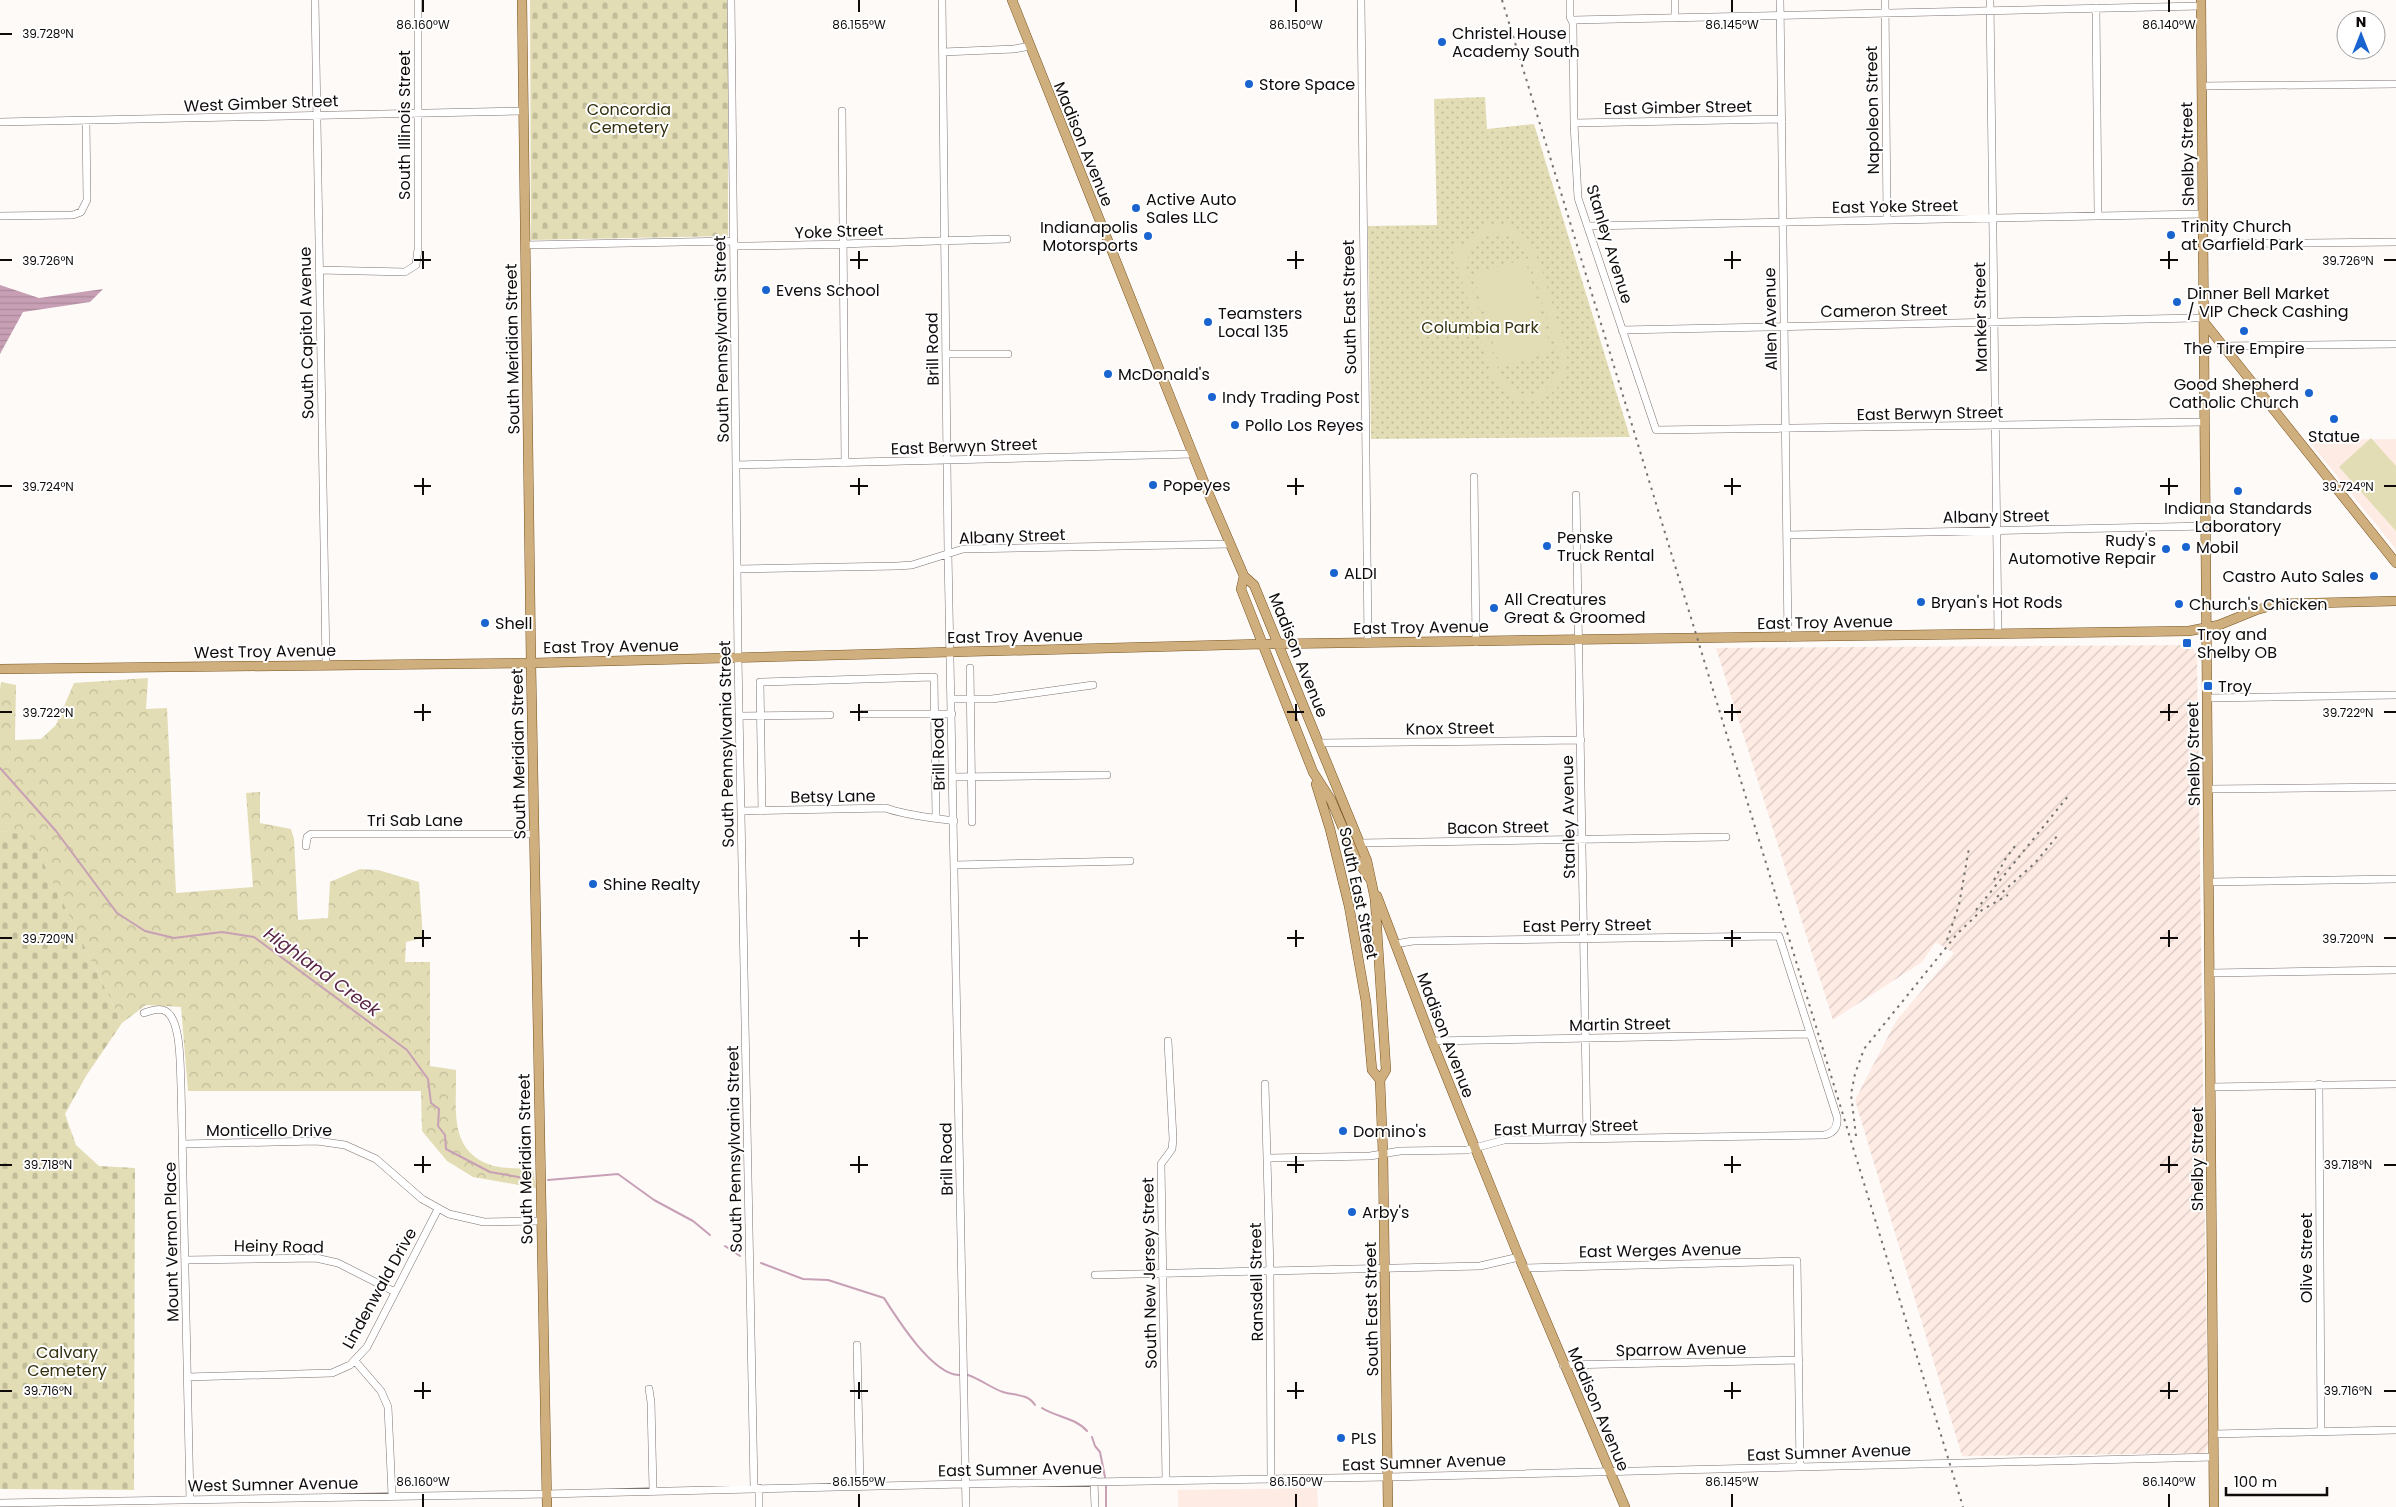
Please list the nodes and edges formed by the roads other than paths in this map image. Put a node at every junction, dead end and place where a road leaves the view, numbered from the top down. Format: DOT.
graph roads {
  1 [pos="315,0"];
  2 [pos="418,0"];
  3 [pos="522,0"];
  4 [pos="731,0"];
  5 [pos="942,0"];
  6 [pos="1012,0"];
  7 [pos="1361,0"];
  8 [pos="1570,0"];
  9 [pos="1675,0"];
  10 [pos="1780,0"];
  11 [pos="1885,0"];
  12 [pos="1990,0"];
  13 [pos="2201,3"];
  14 [pos="2096,8"];
  15 [pos="1990,11"];
  16 [pos="1885,13"];
  17 [pos="1780,16"];
  18 [pos="1675,18"];
  19 [pos="1573,20"];
  20 [pos="1030,46"];
  21 [pos="943,52"];
  22 [pos="2396,84"];
  23 [pos="2202,86"];
  24 [pos="523,111"];
  25 [pos="842,111"];
  26 [pos="418,112"];
  27 [pos="316,115"];
  28 [pos="1782,119"];
  29 [pos="86,121"];
  30 [pos="0,122"];
  31 [pos="1574,123"];
  32 [pos="2203,214"];
  33 [pos="2098,215"];
  34 [pos="0,216"];
  35 [pos="1993,218"];
  36 [pos="1887,220"];
  37 [pos="1783,223"];
  38 [pos="1588,226"];
  39 [pos="1007,239"];
  40 [pos="944,240"];
  41 [pos="2396,242"];
  42 [pos="734,244"];
  43 [pos="2203,244"];
  44 [pos="525,245"];
  45 [pos="844,246"];
  46 [pos="319,270"];
  47 [pos="1994,321"];
  48 [pos="2204,322"];
  49 [pos="1784,326"];
  50 [pos="1622,330"];
  51 [pos="2396,344"];
  52 [pos="2223,346"];
  53 [pos="946,354"];
  54 [pos="1008,354"];
  55 [pos="2205,422"];
  56 [pos="1995,426"];
  57 [pos="1786,429"];
  58 [pos="1656,430"];
  59 [pos="1193,454"];
  60 [pos="947,461"];
  61 [pos="845,463"];
  62 [pos="736,465"];
  63 [pos="1474,478"];
  64 [pos="1576,495"];
  65 [pos="2207,526"];
  66 [pos="1996,530"];
  67 [pos="1787,534"];
  68 [pos="1230,544"];
  69 [pos="948,553"];
  70 [pos="2396,563"];
  71 [pos="738,569"];
  72 [pos="1244,576"];
  73 [pos="2396,602"];
  74 [pos="2208,628"];
  75 [pos="1998,634"];
  76 [pos="1788,638"];
  77 [pos="1580,641"];
  78 [pos="1476,642"];
  79 [pos="1368,643"];
  80 [pos="1263,644"];
  81 [pos="1279,644"];
  82 [pos="950,652"];
  83 [pos="738,658"];
  84 [pos="531,663"];
  85 [pos="326,665"];
  86 [pos="0,668"];
  87 [pos="970,668"];
  88 [pos="1094,685"];
  89 [pos="2396,695"];
  90 [pos="2208,698"];
  91 [pos="971,699"];
  92 [pos="951,700"];
  93 [pos="934,713"];
  94 [pos="863,714"];
  95 [pos="952,714"];
  96 [pos="830,715"];
  97 [pos="740,716"];
  98 [pos="761,716"];
  99 [pos="1581,740"];
  100 [pos="1319,744"];
  101 [pos="1313,772"];
  102 [pos="1107,775"];
  103 [pos="972,777"];
  104 [pos="952,778"];
  105 [pos="2396,787"];
  106 [pos="2209,789"];
  107 [pos="741,811"];
  108 [pos="762,811"];
  109 [pos="936,818"];
  110 [pos="954,821"];
  111 [pos="972,822"];
  112 [pos="534,834"];
  113 [pos="1726,837"];
  114 [pos="1582,840"];
  115 [pos="1360,843"];
  116 [pos="306,846"];
  117 [pos="1130,861"];
  118 [pos="1367,861"];
  119 [pos="954,864"];
  120 [pos="2396,879"];
  121 [pos="2209,882"];
  122 [pos="1373,884"];
  123 [pos="1583,939"];
  124 [pos="1395,944"];
  125 [pos="2396,970"];
  126 [pos="2210,973"];
  127 [pos="144,1013"];
  128 [pos="1810,1034"];
  129 [pos="1584,1038"];
  130 [pos="1168,1041"];
  131 [pos="1432,1041"];
  132 [pos="1380,1080"];
  133 [pos="1265,1084"];
  134 [pos="2319,1084"];
  135 [pos="2396,1084"];
  136 [pos="2211,1087"];
  137 [pos="1587,1138"];
  138 [pos="182,1144"];
  139 [pos="1475,1148"];
  140 [pos="1383,1154"];
  141 [pos="1268,1158"];
  142 [pos="438,1209"];
  143 [pos="541,1221"];
  144 [pos="1519,1257"];
  145 [pos="185,1260"];
  146 [pos="1385,1268"];
  147 [pos="1523,1268"];
  148 [pos="1270,1271"];
  149 [pos="1162,1273"];
  150 [pos="1095,1275"];
  151 [pos="394,1292"];
  152 [pos="857,1346"];
  153 [pos="1799,1360"];
  154 [pos="355,1361"];
  155 [pos="1563,1365"];
  156 [pos="187,1377"];
  157 [pos="649,1389"];
  158 [pos="2396,1430"];
  159 [pos="2321,1431"];
  160 [pos="2214,1434"];
  161 [pos="2214,1457"];
  162 [pos="1800,1467"];
  163 [pos="1609,1470"];
  164 [pos="1388,1477"];
  165 [pos="1166,1480"];
  166 [pos="1271,1480"];
  167 [pos="1094,1481"];
  168 [pos="966,1484"];
  169 [pos="860,1486"];
  170 [pos="756,1488"];
  171 [pos="653,1490"];
  172 [pos="546,1494"];
  173 [pos="392,1495"];
  174 [pos="190,1500"];
  175 [pos="0,1503"];
  176 [pos="546,1507"];
  177 [pos="759,1507"];
  178 [pos="966,1507"];
  179 [pos="1095,1507"];
  180 [pos="1388,1507"];
  181 [pos="1625,1507"];
  182 [pos="2214,1507"];
  1 -- 27 [label="street, South Capitol Avenue"];
  2 -- 26 [label="street, South Illinois Street"];
  3 -- 24 [label="main road, South Meridian Street"];
  4 -- 42 [label="street, South Pennsylvania Street"];
  5 -- 21 [label="street, Brill Road"];
  6 -- 20 [label="main road, Madison Avenue"];
  7 -- 79 [label="street, South East Street"];
  8 -- 19 [label="street, Stanley Avenue"];
  9 -- 18 [label="street"];
  10 -- 17 [label="street, Allen Avenue"];
  11 -- 16 [label="street, Napoleon Street"];
  12 -- 15 [label="street, Manker Street"];
  13 -- 14 [label="street"];
  13 -- 23 [label="main road, Shelby Street"];
  14 -- 15 [label="street"];
  14 -- 33 [label="street"];
  15 -- 16 [label="street"];
  15 -- 35 [label="street, Manker Street"];
  16 -- 17 [label="street"];
  16 -- 36 [label="street, Napoleon Street"];
  17 -- 18 [label="street"];
  17 -- 28 [label="street, Allen Avenue"];
  18 -- 19 [label="street"];
  19 -- 31 [label="street, Stanley Avenue"];
  20 -- 21 [label="street"];
  20 -- 59 [label="main road, Madison Avenue"];
  21 -- 40 [label="street, Brill Road"];
  22 -- 23 [label="street"];
  23 -- 32 [label="main road, Shelby Street"];
  24 -- 26 [label="street, West Gimber Street"];
  24 -- 44 [label="main road, South Meridian Street"];
  25 -- 45 [label="street"];
  26 -- 27 [label="street, West Gimber Street"];
  26 -- 46 [label="street, South Illinois Street"];
  27 -- 29 [label="street, West Gimber Street"];
  27 -- 46 [label="street, South Capitol Avenue"];
  28 -- 31 [label="street, East Gimber Street"];
  28 -- 37 [label="street, Allen Avenue"];
  29 -- 30 [label="street, West Gimber Street"];
  29 -- 34 [label="street"];
  31 -- 38 [label="street, Stanley Avenue"];
  32 -- 33 [label="street, East Yoke Street"];
  32 -- 43 [label="main road, Shelby Street"];
  33 -- 35 [label="street, East Yoke Street"];
  35 -- 36 [label="street, East Yoke Street"];
  35 -- 47 [label="street, Manker Street"];
  36 -- 37 [label="street, East Yoke Street"];
  37 -- 38 [label="street, East Yoke Street"];
  37 -- 49 [label="street, Allen Avenue"];
  38 -- 50 [label="street, Stanley Avenue"];
  39 -- 40 [label="street"];
  40 -- 45 [label="street, Yoke Street"];
  40 -- 53 [label="street, Brill Road"];
  41 -- 43 [label="street"];
  42 -- 44 [label="street, Yoke Street"];
  42 -- 45 [label="street, Yoke Street"];
  42 -- 62 [label="street, South Pennsylvania Street"];
  43 -- 48 [label="main road, Shelby Street"];
  44 -- 84 [label="main road, South Meridian Street"];
  45 -- 61 [label="street"];
  46 -- 85 [label="street, South Capitol Avenue"];
  47 -- 48 [label="street, Cameron Street"];
  47 -- 49 [label="street, Cameron Street"];
  47 -- 56 [label="street, Manker Street"];
  48 -- 52 [label="main road"];
  48 -- 55 [label="main road, Shelby Street"];
  49 -- 50 [label="street, Cameron Street"];
  49 -- 57 [label="street, Allen Avenue"];
  50 -- 58 [label="street, Stanley Avenue"];
  51 -- 52 [label="street"];
  52 -- 70 [label="main road"];
  53 -- 54 [label="street"];
  53 -- 60 [label="street, Brill Road"];
  55 -- 56 [label="street, East Berwyn Street"];
  55 -- 65 [label="main road, Shelby Street"];
  56 -- 57 [label="street, East Berwyn Street"];
  56 -- 66 [label="street, Manker Street"];
  57 -- 58 [label="street, East Berwyn Street"];
  57 -- 67 [label="street, Allen Avenue"];
  59 -- 60 [label="street, East Berwyn Street"];
  59 -- 68 [label="main road, Madison Avenue"];
  60 -- 61 [label="street, East Berwyn Street"];
  60 -- 69 [label="street, Brill Road"];
  61 -- 62 [label="street, East Berwyn Street"];
  62 -- 71 [label="street, South Pennsylvania Street"];
  63 -- 78 [label="street"];
  64 -- 77 [label="street, Stanley Avenue"];
  65 -- 66 [label="street, Albany Street"];
  65 -- 74 [label="main road, Shelby Street"];
  66 -- 67 [label="street, Albany Street"];
  66 -- 75 [label="street, Manker Street"];
  67 -- 76 [label="street, Allen Avenue"];
  68 -- 69 [label="street, Albany Street"];
  68 -- 72 [label="main road, Madison Avenue"];
  69 -- 71 [label="street, Albany Street"];
  69 -- 82 [label="street, Brill Road"];
  71 -- 83 [label="street, South Pennsylvania Street"];
  72 -- 80 [label="main road, Madison Avenue"];
  72 -- 81 [label="main road, Madison Avenue"];
  73 -- 74 [label="main road, East Troy Avenue"];
  74 -- 75 [label="main road, East Troy Avenue"];
  74 -- 90 [label="main road, Shelby Street"];
  75 -- 76 [label="main road, East Troy Avenue"];
  76 -- 77 [label="main road, East Troy Avenue"];
  77 -- 78 [label="main road, East Troy Avenue"];
  77 -- 99 [label="street, Stanley Avenue"];
  78 -- 79 [label="main road, East Troy Avenue"];
  79 -- 81 [label="main road, East Troy Avenue"];
  80 -- 81 [label="main road, East Troy Avenue"];
  80 -- 82 [label="main road, East Troy Avenue"];
  80 -- 101 [label="main road, Madison Avenue"];
  81 -- 100 [label="main road, Madison Avenue"];
  82 -- 83 [label="main road, East Troy Avenue"];
  82 -- 92 [label="street, Brill Road"];
  83 -- 84 [label="main road, East Troy Avenue"];
  83 -- 97 [label="street, South Pennsylvania Street"];
  84 -- 85 [label="main road, West Troy Avenue"];
  84 -- 112 [label="main road, South Meridian Street"];
  85 -- 86 [label="main road, West Troy Avenue"];
  87 -- 91 [label="street"];
  88 -- 91 [label="street"];
  89 -- 90 [label="street"];
  90 -- 106 [label="main road, Shelby Street"];
  91 -- 92 [label="street"];
  91 -- 103 [label="street"];
  92 -- 95 [label="street, Brill Road"];
  93 -- 94 [label="street"];
  93 -- 95 [label="street"];
  93 -- 98 [label="street"];
  93 -- 109 [label="street"];
  95 -- 104 [label="street, Brill Road"];
  96 -- 98 [label="street"];
  97 -- 98 [label="street"];
  97 -- 107 [label="street, South Pennsylvania Street"];
  98 -- 108 [label="street"];
  99 -- 100 [label="street, Knox Street"];
  99 -- 114 [label="street, Stanley Avenue"];
  100 -- 115 [label="main road, Madison Avenue"];
  101 -- 122 [label="main road, Madison Avenue"];
  101 -- 132 [label="main road, South East Street"];
  102 -- 103 [label="street"];
  103 -- 104 [label="street"];
  103 -- 111 [label="street"];
  104 -- 110 [label="street, Brill Road"];
  105 -- 106 [label="street"];
  106 -- 121 [label="main road, Shelby Street"];
  107 -- 108 [label="street, Betsy Lane"];
  107 -- 170 [label="street, South Pennsylvania Street"];
  108 -- 109 [label="street, Betsy Lane"];
  109 -- 110 [label="street, Betsy Lane"];
  110 -- 119 [label="street, Brill Road"];
  112 -- 116 [label="street, Tri Sab Lane"];
  112 -- 143 [label="main road, South Meridian Street"];
  113 -- 114 [label="street, Bacon Street"];
  114 -- 115 [label="street, Bacon Street"];
  114 -- 123 [label="street, Stanley Avenue"];
  115 -- 118 [label="main road, Madison Avenue"];
  117 -- 119 [label="street"];
  118 -- 122 [label="main road, South East Street"];
  119 -- 168 [label="street, Brill Road"];
  120 -- 121 [label="street"];
  121 -- 126 [label="main road, Shelby Street"];
  122 -- 124 [label="main road, Madison Avenue"];
  122 -- 132 [label="main road, South East Street"];
  123 -- 124 [label="street, East Perry Street"];
  123 -- 128 [label="street, East Perry Street"];
  123 -- 129 [label="street, Stanley Avenue"];
  124 -- 131 [label="main road, Madison Avenue"];
  125 -- 126 [label="street"];
  126 -- 136 [label="main road, Shelby Street"];
  127 -- 138 [label="street, Mount Vernon Place"];
  128 -- 129 [label="street, Martin Street"];
  128 -- 137 [label="street, East Murray Street"];
  129 -- 131 [label="street, Martin Street"];
  129 -- 137 [label="street, Stanley Avenue"];
  130 -- 149 [label="street, South New Jersey Street"];
  131 -- 139 [label="main road, Madison Avenue"];
  132 -- 140 [label="main road, South East Street"];
  133 -- 141 [label="street, Ransdell Street"];
  134 -- 135 [label="street"];
  134 -- 136 [label="street"];
  134 -- 159 [label="street, Olive Street"];
  136 -- 160 [label="main road, Shelby Street"];
  137 -- 139 [label="street, East Murray Street"];
  138 -- 142 [label="street, Monticello Drive"];
  138 -- 145 [label="street, Mount Vernon Place"];
  139 -- 140 [label="street, East Murray Street"];
  139 -- 144 [label="main road, Madison Avenue"];
  140 -- 141 [label="street, East Murray Street"];
  140 -- 146 [label="main road, South East Street"];
  141 -- 148 [label="street, Ransdell Street"];
  142 -- 143 [label="street, Monticello Drive"];
  142 -- 151 [label="street, Lindenwald Drive"];
  143 -- 172 [label="main road, South Meridian Street"];
  144 -- 146 [label="street"];
  144 -- 147 [label="main road, Madison Avenue"];
  145 -- 151 [label="street, Heiny Road"];
  145 -- 156 [label="street, Mount Vernon Place"];
  146 -- 148 [label="street"];
  146 -- 164 [label="main road, South East Street"];
  147 -- 153 [label="street, East Werges Avenue"];
  147 -- 155 [label="main road, Madison Avenue"];
  148 -- 149 [label="street"];
  148 -- 166 [label="street, Ransdell Street"];
  149 -- 150 [label="street"];
  149 -- 165 [label="street, South New Jersey Street"];
  151 -- 154 [label="street, Lindenwald Drive"];
  152 -- 169 [label="street"];
  153 -- 155 [label="street, Sparrow Avenue"];
  153 -- 162 [label="street"];
  154 -- 156 [label="street, Lindenwald Drive"];
  154 -- 173 [label="street"];
  155 -- 163 [label="main road, Madison Avenue"];
  156 -- 174 [label="street, Mount Vernon Place"];
  157 -- 171 [label="street"];
  158 -- 159 [label="street"];
  159 -- 160 [label="street"];
  160 -- 161 [label="main road, Shelby Street"];
  161 -- 162 [label="street, East Sumner Avenue"];
  161 -- 182 [label="main road, Shelby Street"];
  162 -- 163 [label="street, East Sumner Avenue"];
  163 -- 164 [label="street, East Sumner Avenue"];
  163 -- 181 [label="main road, Madison Avenue"];
  164 -- 166 [label="street, East Sumner Avenue"];
  164 -- 180 [label="main road, South East Street"];
  165 -- 166 [label="street, East Sumner Avenue"];
  165 -- 167 [label="street, East Sumner Avenue"];
  167 -- 168 [label="street, East Sumner Avenue"];
  167 -- 179 [label="street"];
  168 -- 169 [label="street, East Sumner Avenue"];
  168 -- 178 [label="street, Brill Road"];
  169 -- 170 [label="street, East Sumner Avenue"];
  170 -- 171 [label="street, East Sumner Avenue"];
  170 -- 177 [label="street, South Pennsylvania Street"];
  171 -- 172 [label="street, East Sumner Avenue"];
  172 -- 173 [label="street, West Sumner Avenue"];
  172 -- 176 [label="main road, South Meridian Street"];
  173 -- 174 [label="street, West Sumner Avenue"];
  174 -- 175 [label="street, West Sumner Avenue"];
}
